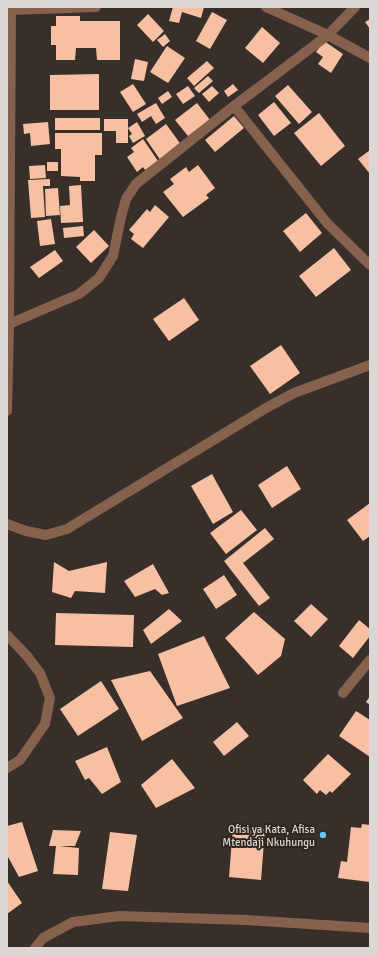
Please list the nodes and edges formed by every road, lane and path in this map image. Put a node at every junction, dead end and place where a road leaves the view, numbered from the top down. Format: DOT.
graph roads {
  1 [pos="96,7"];
  2 [pos="266,7"];
  3 [pos="355,7"];
  4 [pos="11,9"];
  5 [pos="328,35"];
  6 [pos="370,58"];
  7 [pos="234,106"];
  8 [pos="370,265"];
  9 [pos="9,324"];
  10 [pos="370,365"];
  11 [pos="7,411"];
  12 [pos="7,524"];
  13 [pos="7,635"];
  14 [pos="370,660"];
  15 [pos="343,693"];
  16 [pos="7,768"];
  17 [pos="370,928"];
  18 [pos="35,948"];
  1 -- 4 [label="street"];
  2 -- 5 [label="street"];
  3 -- 5 [label="street"];
  4 -- 9 [label="street"];
  5 -- 6 [label="street"];
  5 -- 7 [label="street"];
  7 -- 8 [label="street"];
  7 -- 9 [label="street"];
  9 -- 11 [label="street"];
  10 -- 12 [label="street"];
  13 -- 16 [label="street"];
  14 -- 15 [label="street"];
  17 -- 18 [label="street"];
}
